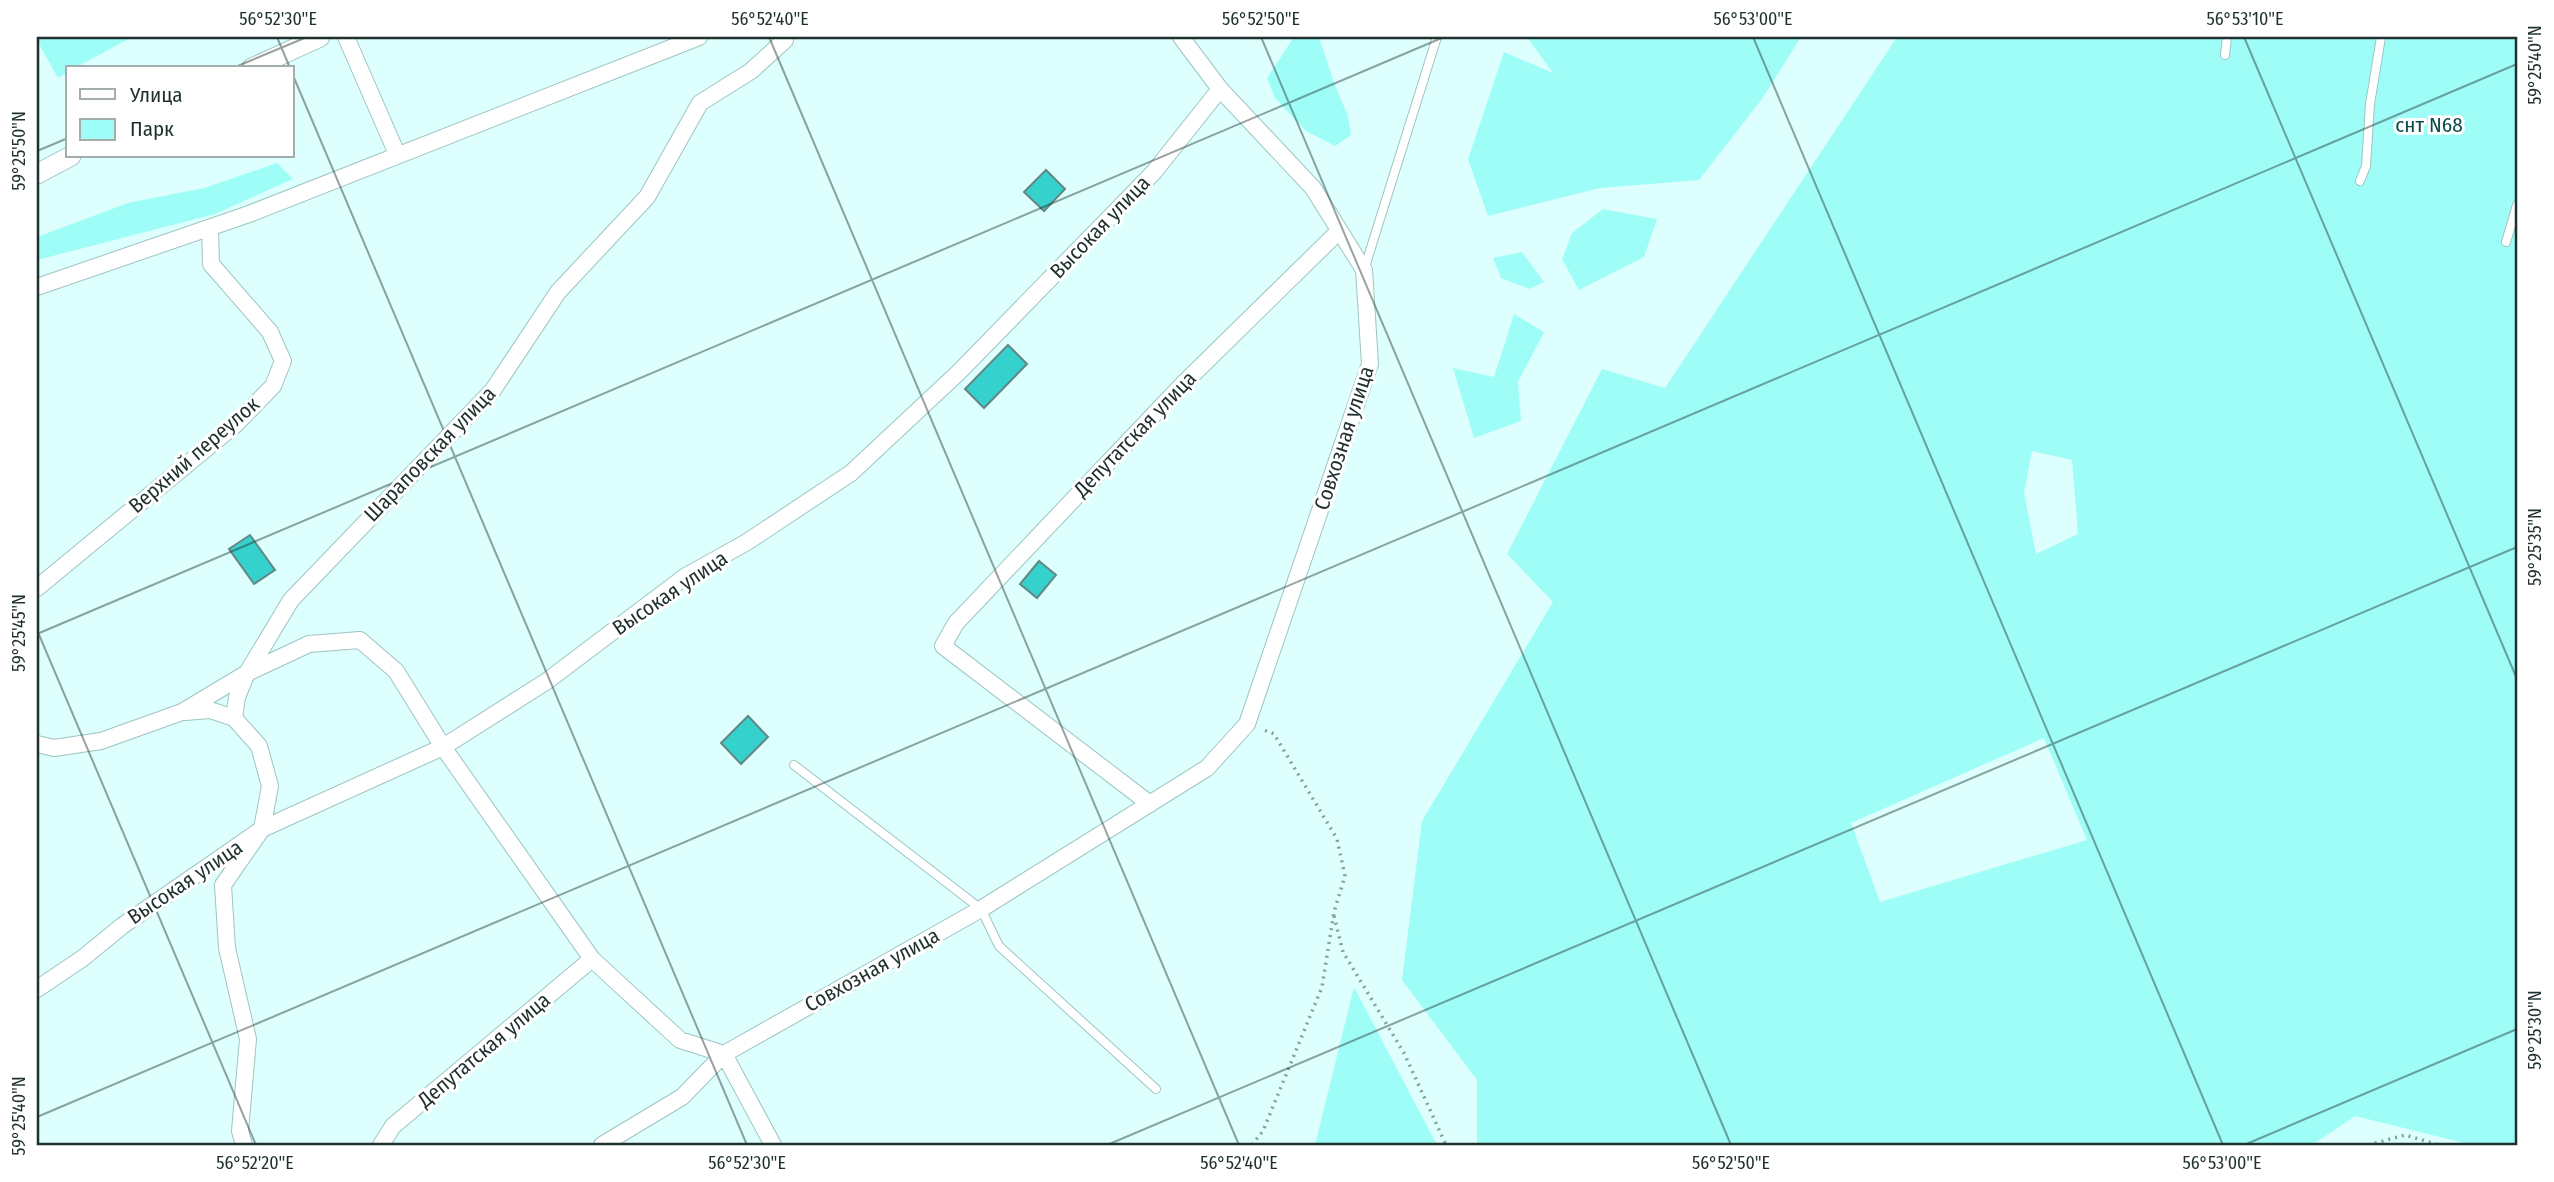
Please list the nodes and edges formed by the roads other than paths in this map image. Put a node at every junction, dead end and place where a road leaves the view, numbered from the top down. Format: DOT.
graph roads {
  1 [pos="320,37"];
  2 [pos="346,37"];
  3 [pos="699,37"];
  4 [pos="784,37"];
  5 [pos="1181,37"];
  6 [pos="1437,37"];
  7 [pos="2227,37"];
  8 [pos="2381,37"];
  9 [pos="2225,55"];
  10 [pos="256,66"];
  11 [pos="1220,89"];
  12 [pos="66,148"];
  13 [pos="397,154"];
  14 [pos="37,158"];
  15 [pos="67,158"];
  16 [pos="37,174"];
  17 [pos="2360,181"];
  18 [pos="2517,205"];
  19 [pos="210,228"];
  20 [pos="1338,232"];
  21 [pos="2506,242"];
  22 [pos="1364,270"];
  23 [pos="37,287"];
  24 [pos="37,588"];
  25 [pos="247,673"];
  26 [pos="182,712"];
  27 [pos="234,718"];
  28 [pos="37,744"];
  29 [pos="443,747"];
  30 [pos="794,765"];
  31 [pos="1150,804"];
  32 [pos="262,829"];
  33 [pos="981,909"];
  34 [pos="592,959"];
  35 [pos="37,989"];
  36 [pos="724,1054"];
  37 [pos="1156,1089"];
  38 [pos="244,1145"];
  39 [pos="381,1145"];
  40 [pos="602,1145"];
  41 [pos="773,1145"];
  1 -- 10 [label="street"];
  2 -- 13 [label="street"];
  3 -- 13 [label="street"];
  4 -- 25 [label="street, Шараповская улица"];
  5 -- 11 [label="street"];
  6 -- 22 [label="lane"];
  7 -- 9 [label="lane"];
  8 -- 17 [label="lane"];
  11 -- 20 [label="street"];
  11 -- 29 [label="street, Высокая улица"];
  12 -- 14 [label="street"];
  13 -- 19 [label="street"];
  15 -- 16 [label="street"];
  18 -- 21 [label="lane"];
  19 -- 23 [label="street"];
  19 -- 24 [label="street, Верхний переулок"];
  20 -- 22 [label="street"];
  20 -- 31 [label="street, Депутатская улица"];
  22 -- 31 [label="street, Совхозная улица"];
  25 -- 26 [label="street, Шараповская улица"];
  25 -- 27 [label="street"];
  25 -- 29 [label="street"];
  26 -- 27 [label="street"];
  26 -- 28 [label="street, Шараповская улица"];
  27 -- 32 [label="street"];
  29 -- 32 [label="street, Высокая улица"];
  29 -- 34 [label="street"];
  30 -- 33 [label="lane"];
  31 -- 33 [label="street, Совхозная улица"];
  32 -- 35 [label="street, Высокая улица"];
  32 -- 38 [label="street"];
  33 -- 36 [label="street, Совхозная улица"];
  33 -- 37 [label="lane"];
  34 -- 36 [label="street"];
  34 -- 39 [label="street, Депутатская улица"];
  36 -- 40 [label="street, Совхозная улица"];
  36 -- 41 [label="street"];
}
